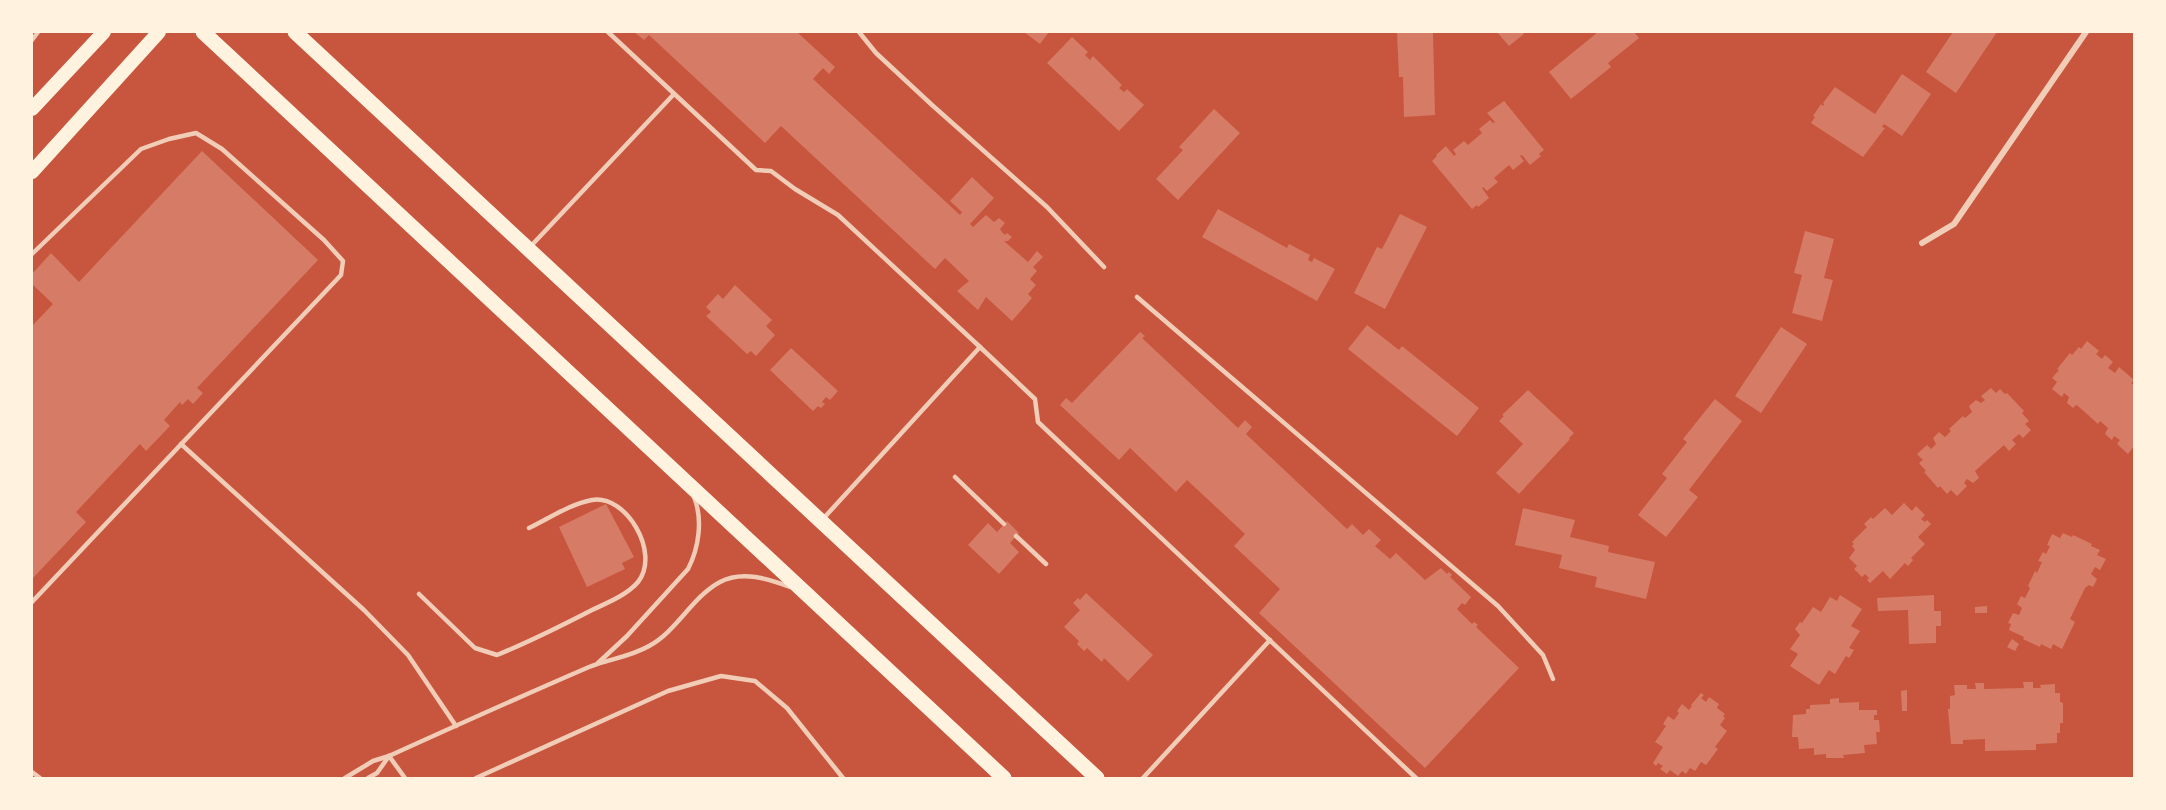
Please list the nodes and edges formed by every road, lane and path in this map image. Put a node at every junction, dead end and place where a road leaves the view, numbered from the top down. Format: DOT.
graph roads {
  1 [pos="38,32"];
  2 [pos="104,32"];
  3 [pos="159,32"];
  4 [pos="203,32"];
  5 [pos="295,32"];
  6 [pos="608,32"];
  7 [pos="859,32"];
  8 [pos="2086,32"];
  9 [pos="32,40"];
  10 [pos="674,94"];
  11 [pos="32,109"];
  12 [pos="32,172"];
  13 [pos="1922,243"];
  14 [pos="529,248"];
  15 [pos="32,254"];
  16 [pos="1104,267"];
  17 [pos="1137,297"];
  18 [pos="980,348"];
  19 [pos="181,444"];
  20 [pos="955,477"];
  21 [pos="689,483"];
  22 [pos="820,521"];
  23 [pos="1004,525"];
  24 [pos="529,528"];
  25 [pos="1016,536"];
  26 [pos="1046,564"];
  27 [pos="804,591"];
  28 [pos="419,594"];
  29 [pos="32,602"];
  30 [pos="1270,640"];
  31 [pos="596,664"];
  32 [pos="1553,679"];
  33 [pos="456,726"];
  34 [pos="389,756"];
  35 [pos="32,772"];
  36 [pos="40,778"];
  37 [pos="345,778"];
  38 [pos="368,778"];
  39 [pos="405,778"];
  40 [pos="476,778"];
  41 [pos="843,778"];
  42 [pos="1004,778"];
  43 [pos="1097,778"];
  44 [pos="1143,778"];
  45 [pos="1416,778"];
  1 -- 9 [label="lane"];
  2 -- 11 [label="main road"];
  3 -- 12 [label="main road"];
  4 -- 21 [label="highway"];
  5 -- 14 [label="highway"];
  6 -- 10 [label="lane"];
  7 -- 16 [label="lane"];
  8 -- 13 [label="street"];
  10 -- 14 [label="lane"];
  10 -- 18 [label="lane"];
  14 -- 22 [label="highway"];
  15 -- 19 [label="lane"];
  17 -- 32 [label="lane"];
  18 -- 22 [label="lane"];
  18 -- 30 [label="lane"];
  19 -- 29 [label="lane"];
  19 -- 33 [label="lane"];
  20 -- 23 [label="lane"];
  21 -- 27 [label="highway"];
  21 -- 31 [label="lane"];
  22 -- 43 [label="highway"];
  24 -- 28 [label="lane"];
  25 -- 26 [label="lane"];
  27 -- 31 [label="lane"];
  27 -- 42 [label="highway"];
  30 -- 44 [label="lane"];
  30 -- 45 [label="lane"];
  31 -- 33 [label="lane"];
  33 -- 34 [label="lane"];
  34 -- 37 [label="lane"];
  34 -- 38 [label="lane"];
  34 -- 39 [label="lane"];
  35 -- 36 [label="lane"];
  40 -- 41 [label="lane"];
}
